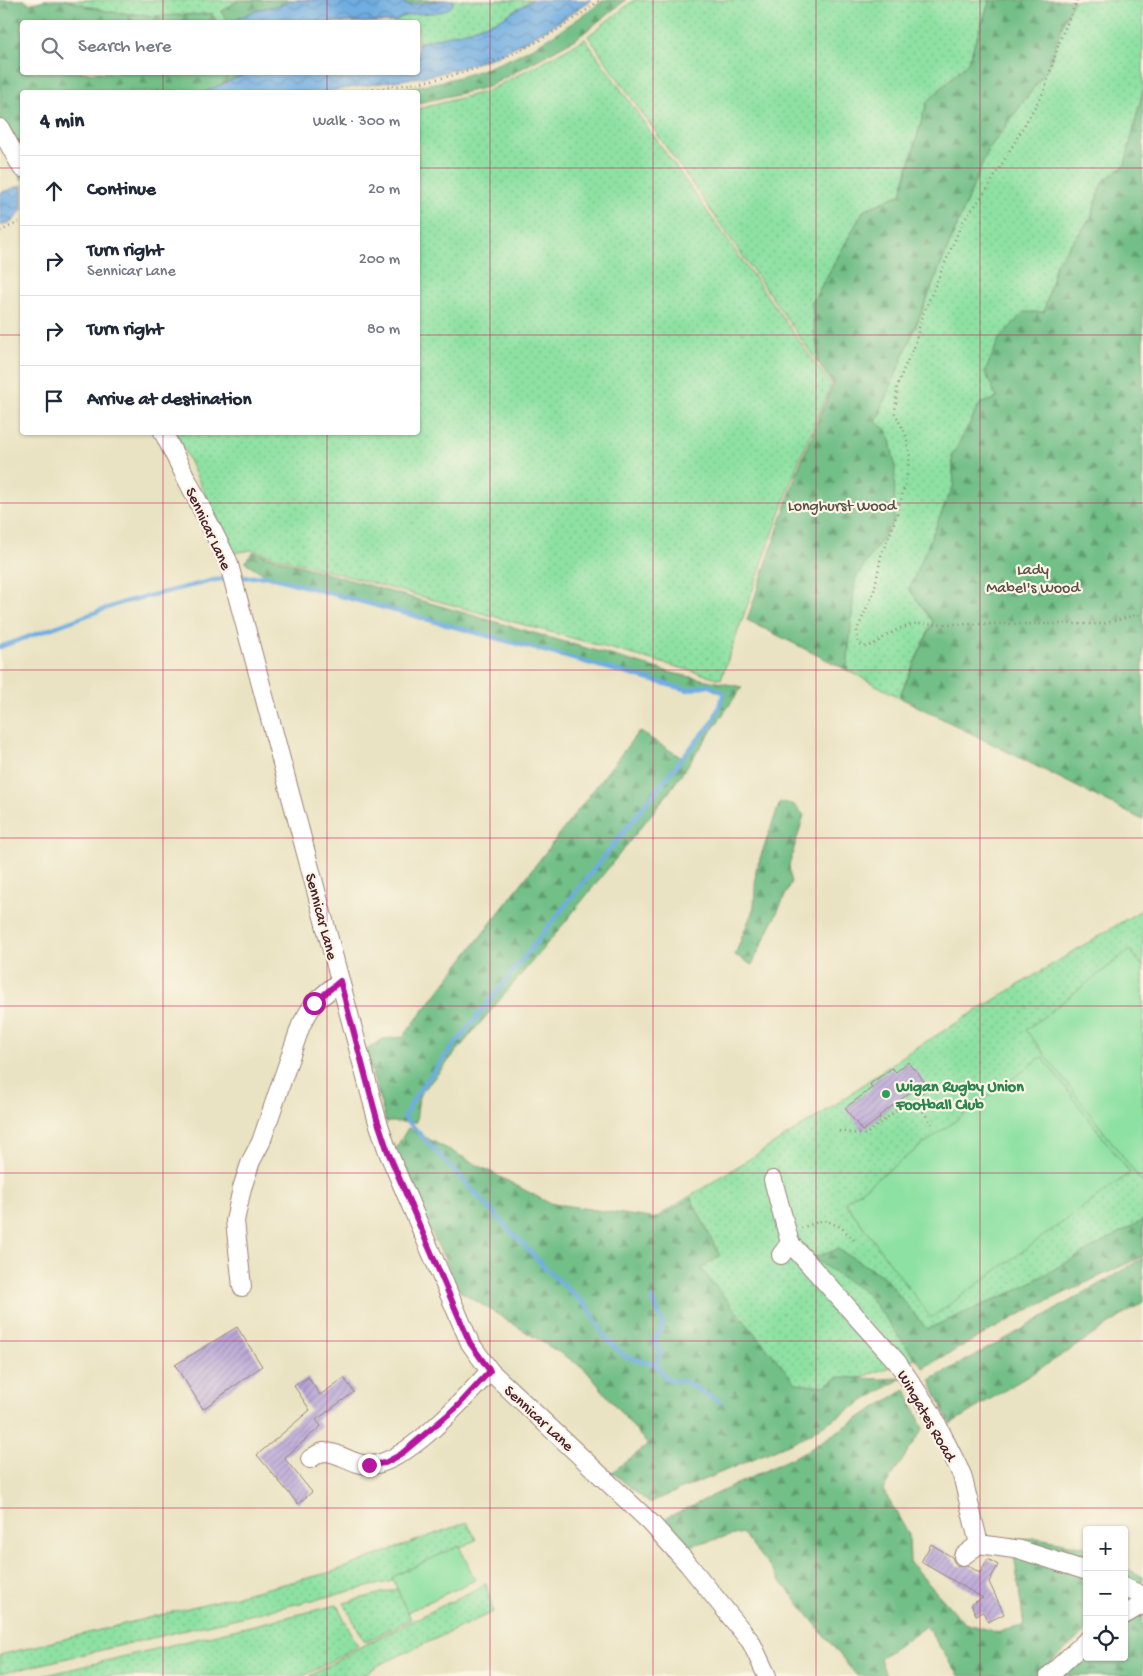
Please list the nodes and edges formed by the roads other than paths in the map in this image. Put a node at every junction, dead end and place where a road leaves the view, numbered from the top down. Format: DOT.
graph roads {
  1 [pos="0,128"];
  2 [pos="20,164"];
  3 [pos="165,435"];
  4 [pos="340,981"];
  5 [pos="773,1180"];
  6 [pos="242,1287"];
  7 [pos="490,1371"];
  8 [pos="310,1459"];
  9 [pos="979,1544"];
  10 [pos="963,1556"];
  11 [pos="1083,1570"];
  12 [pos="1128,1589"];
  13 [pos="1143,1596"];
  14 [pos="1143,1604"];
  15 [pos="1128,1613"];
  16 [pos="1083,1644"];
  17 [pos="767,1676"];
  18 [pos="1049,1676"];
  1 -- 2 [label="street"];
  3 -- 4 [label="street, Sennicar Lane"];
  4 -- 6 [label="street"];
  4 -- 7 [label="street, Sennicar Lane"];
  5 -- 9 [label="street, Wingates Road"];
  7 -- 8 [label="street"];
  7 -- 17 [label="street, Sennicar Lane"];
  9 -- 10 [label="street"];
  9 -- 11 [label="street"];
  12 -- 13 [label="street"];
  14 -- 15 [label="street"];
  16 -- 18 [label="street"];
}
